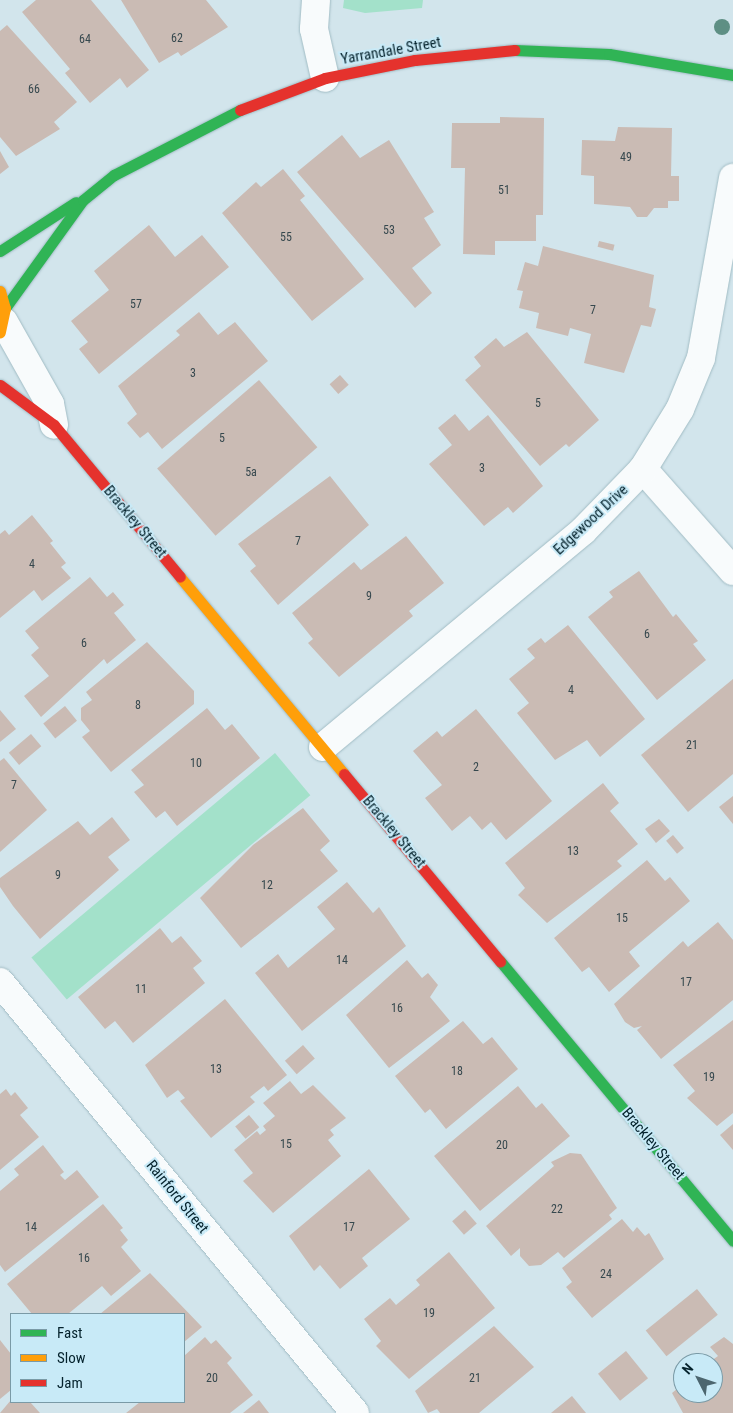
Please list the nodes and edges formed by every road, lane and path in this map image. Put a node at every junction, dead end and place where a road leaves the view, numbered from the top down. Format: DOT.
graph roads {
  1 [pos="316,0"];
  2 [pos="733,75"];
  3 [pos="324,78"];
  4 [pos="733,178"];
  5 [pos="83,200"];
  6 [pos="0,251"];
  7 [pos="0,291"];
  8 [pos="3,321"];
  9 [pos="0,385"];
  10 [pos="54,425"];
  11 [pos="643,469"];
  12 [pos="733,571"];
  13 [pos="323,747"];
  14 [pos="0,982"];
  15 [pos="733,1241"];
  16 [pos="355,1413"];
  1 -- 3 [label="street"];
  2 -- 3 [label="street, Yarrandale Street"];
  3 -- 5 [label="street, Yarrandale Street"];
  4 -- 11 [label="street, Edgewood Drive"];
  5 -- 6 [label="street, Yarrandale Street"];
  5 -- 8 [label="street, Yarrandale Street"];
  7 -- 8 [label="street"];
  8 -- 10 [label="street, Brackley Street"];
  9 -- 10 [label="street, Brackley Street"];
  10 -- 13 [label="street, Brackley Street"];
  11 -- 12 [label="street"];
  11 -- 13 [label="street, Edgewood Drive"];
  13 -- 15 [label="street, Brackley Street"];
  14 -- 16 [label="street, Rainford Street"];
}
